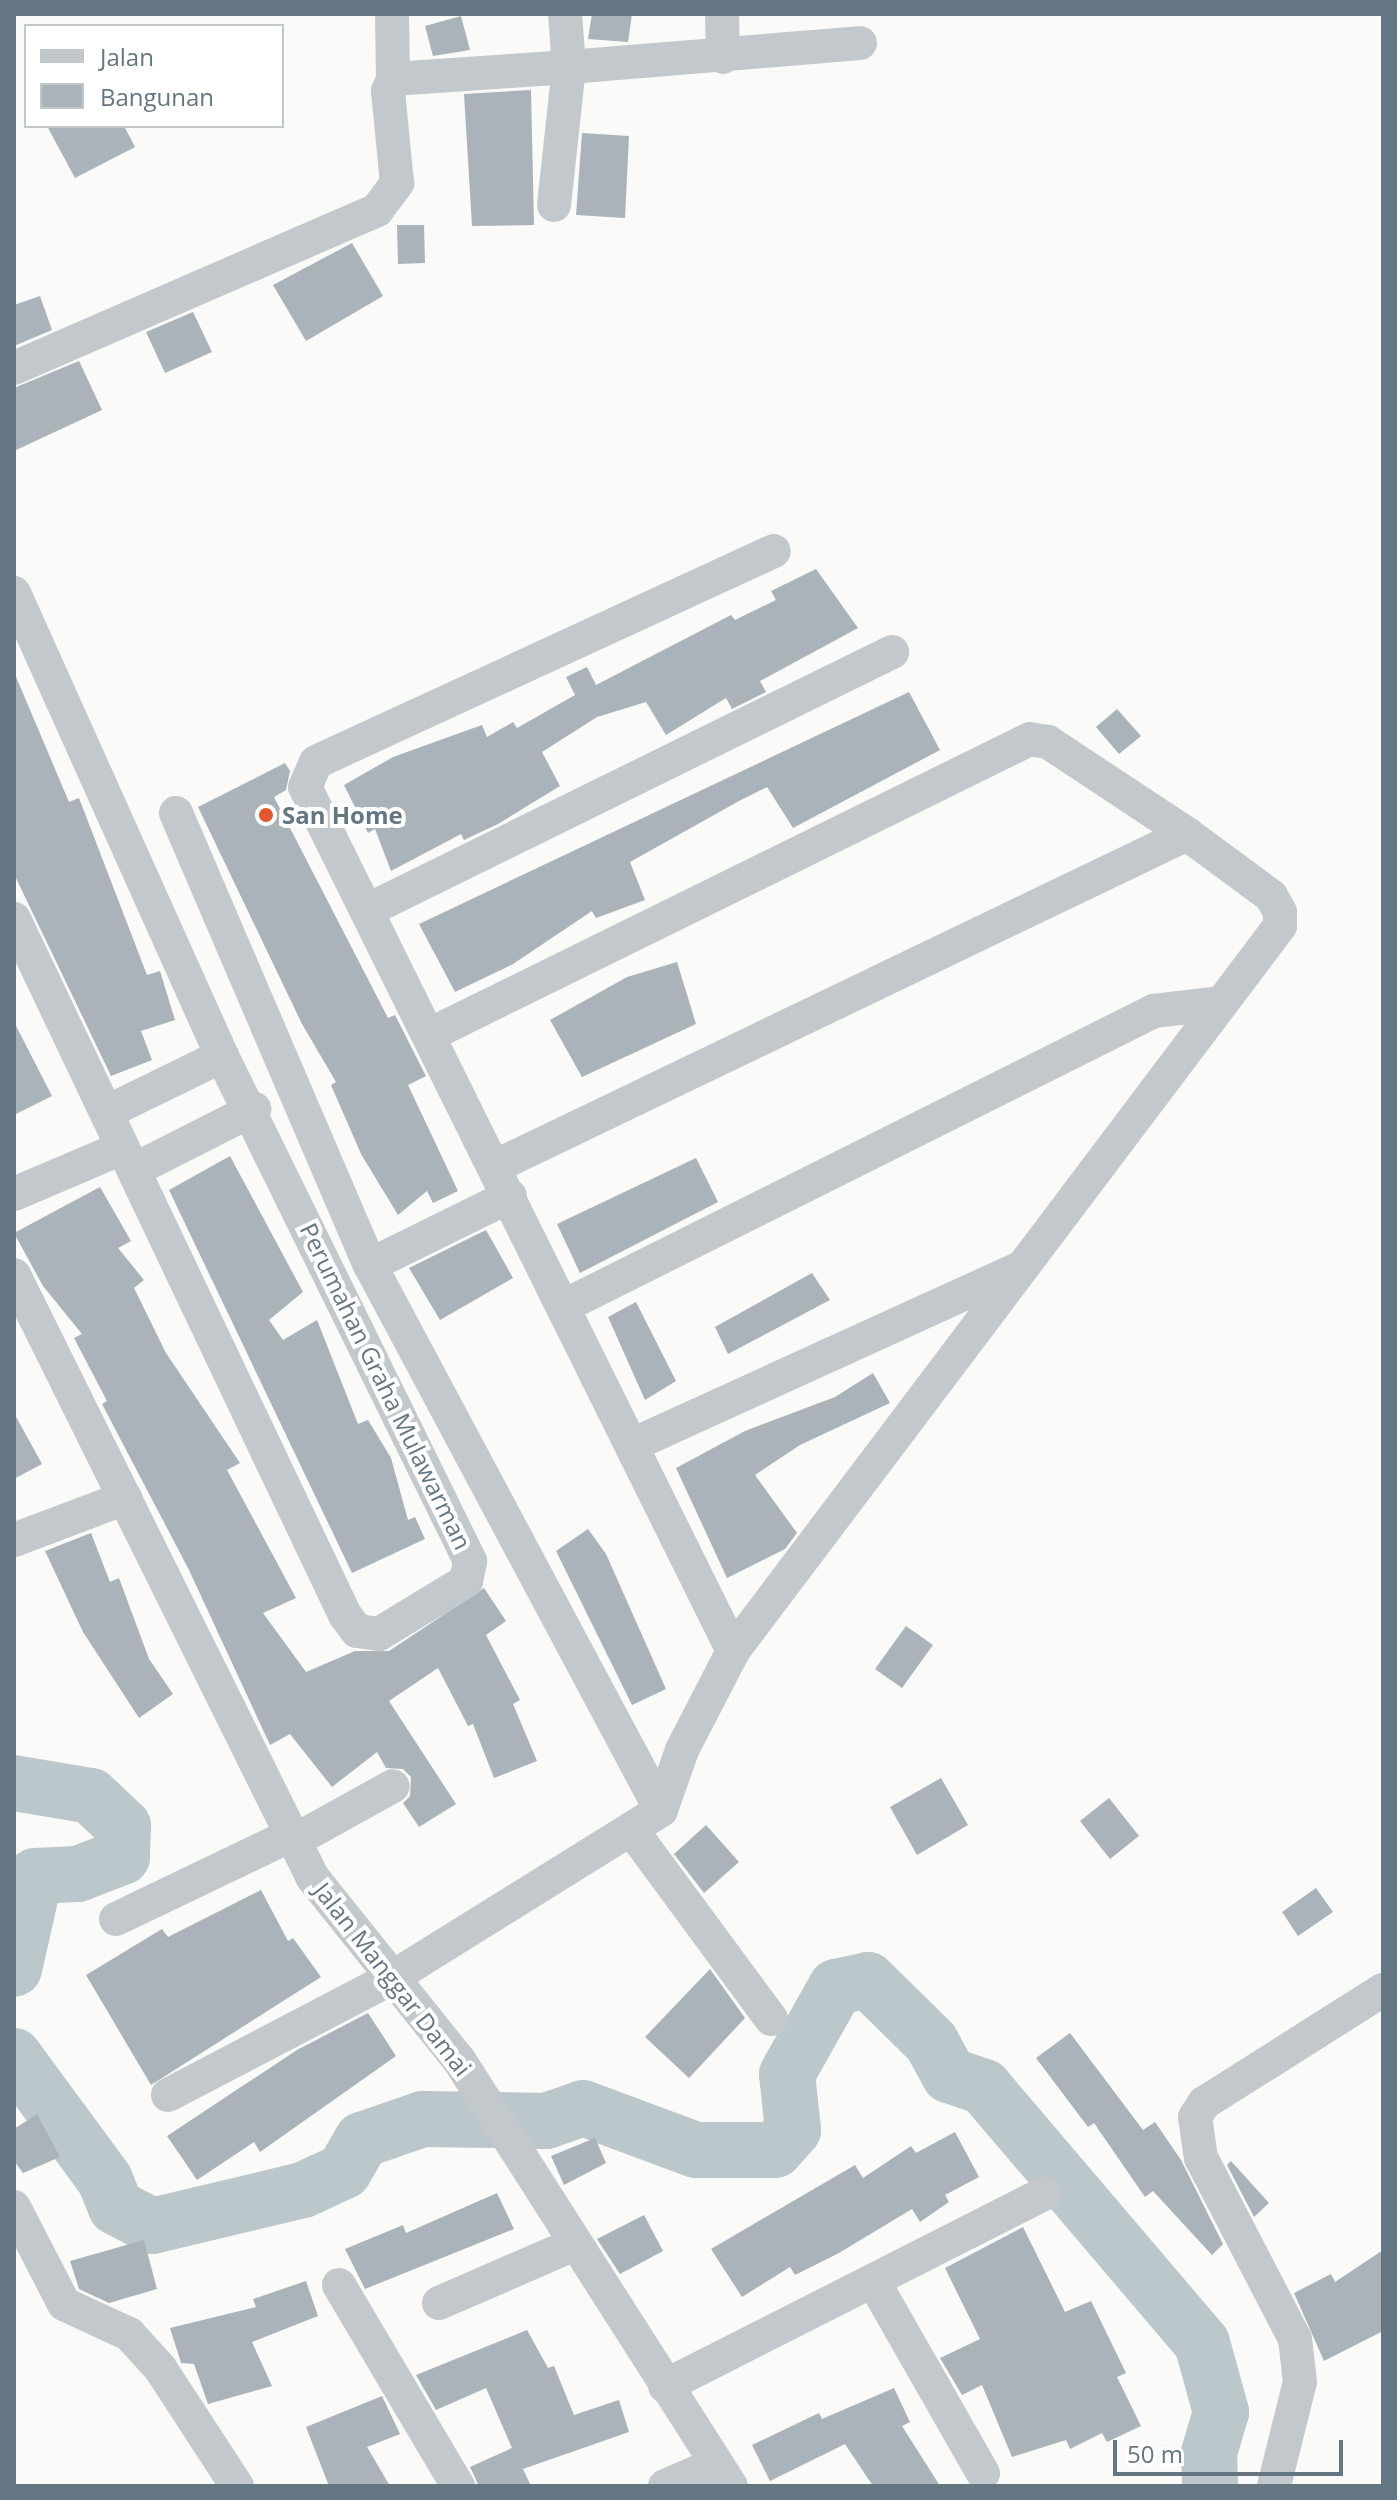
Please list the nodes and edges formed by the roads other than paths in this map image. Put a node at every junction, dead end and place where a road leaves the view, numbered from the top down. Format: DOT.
graph roads {
  1 [pos="392,14"];
  2 [pos="565,14"];
  3 [pos="722,14"];
  4 [pos="860,43"];
  5 [pos="723,57"];
  6 [pos="569,67"];
  7 [pos="393,79"];
  8 [pos="554,205"];
  9 [pos="14,368"];
  10 [pos="774,551"];
  11 [pos="14,593"];
  12 [pos="892,652"];
  13 [pos="176,813"];
  14 [pos="1187,834"];
  15 [pos="370,909"];
  16 [pos="14,919"];
  17 [pos="1220,1003"];
  18 [pos="431,1034"];
  19 [pos="222,1056"];
  20 [pos="254,1109"];
  21 [pos="107,1112"];
  22 [pos="128,1159"];
  23 [pos="503,1181"];
  24 [pos="14,1194"];
  25 [pos="370,1265"];
  26 [pos="1024,1267"];
  27 [pos="14,1275"];
  28 [pos="564,1306"];
  29 [pos="632,1445"];
  30 [pos="125,1498"];
  31 [pos="14,1540"];
  32 [pos="733,1651"];
  33 [pos="393,1786"];
  34 [pos="661,1810"];
  35 [pos="631,1829"];
  36 [pos="291,1839"];
  37 [pos="116,1919"];
  38 [pos="390,1979"];
  39 [pos="1383,1990"];
  40 [pos="771,2019"];
  41 [pos="168,2095"];
  42 [pos="1045,2193"];
  43 [pos="14,2207"];
  44 [pos="575,2244"];
  45 [pos="875,2284"];
  46 [pos="339,2285"];
  47 [pos="439,2303"];
  48 [pos="665,2386"];
  49 [pos="983,2473"];
  50 [pos="724,2475"];
  51 [pos="237,2486"];
  52 [pos="458,2486"];
  53 [pos="665,2486"];
  54 [pos="1274,2486"];
  1 -- 7 [label="street"];
  2 -- 6 [label="street"];
  3 -- 5 [label="street"];
  4 -- 5 [label="street"];
  5 -- 6 [label="street"];
  6 -- 7 [label="street"];
  6 -- 8 [label="street"];
  7 -- 9 [label="street"];
  10 -- 15 [label="street"];
  11 -- 19 [label="street, Perumahan Graha Mulawarman"];
  12 -- 15 [label="street"];
  13 -- 25 [label="street"];
  14 -- 17 [label="street"];
  14 -- 18 [label="street"];
  14 -- 23 [label="street"];
  15 -- 18 [label="street"];
  16 -- 21 [label="street, Perumahan Graha Mulawarman"];
  17 -- 26 [label="street"];
  17 -- 28 [label="street"];
  18 -- 23 [label="street"];
  19 -- 20 [label="street, Perumahan Graha Mulawarman"];
  19 -- 21 [label="street"];
  20 -- 22 [label="street"];
  20 -- 22 [label="street, Perumahan Graha Mulawarman"];
  21 -- 22 [label="street, Perumahan Graha Mulawarman"];
  22 -- 24 [label="street"];
  23 -- 25 [label="street"];
  23 -- 28 [label="street"];
  25 -- 34 [label="street"];
  26 -- 29 [label="street"];
  26 -- 32 [label="street"];
  27 -- 30 [label="street, Jalan Manggar Damai"];
  28 -- 29 [label="street"];
  29 -- 32 [label="street"];
  30 -- 31 [label="street"];
  30 -- 36 [label="street, Jalan Manggar Damai"];
  32 -- 34 [label="street"];
  33 -- 36 [label="street"];
  34 -- 35 [label="street"];
  35 -- 38 [label="street"];
  35 -- 40 [label="street"];
  36 -- 37 [label="street"];
  36 -- 38 [label="street, Jalan Manggar Damai"];
  38 -- 41 [label="street"];
  38 -- 44 [label="street, Jalan Manggar Damai"];
  39 -- 54 [label="street"];
  42 -- 45 [label="street"];
  43 -- 51 [label="street"];
  44 -- 47 [label="street"];
  44 -- 48 [label="street, Jalan Manggar Damai"];
  45 -- 48 [label="street"];
  45 -- 49 [label="street"];
  46 -- 52 [label="street"];
  48 -- 50 [label="street, Jalan Manggar Damai"];
  50 -- 53 [label="street"];
}
